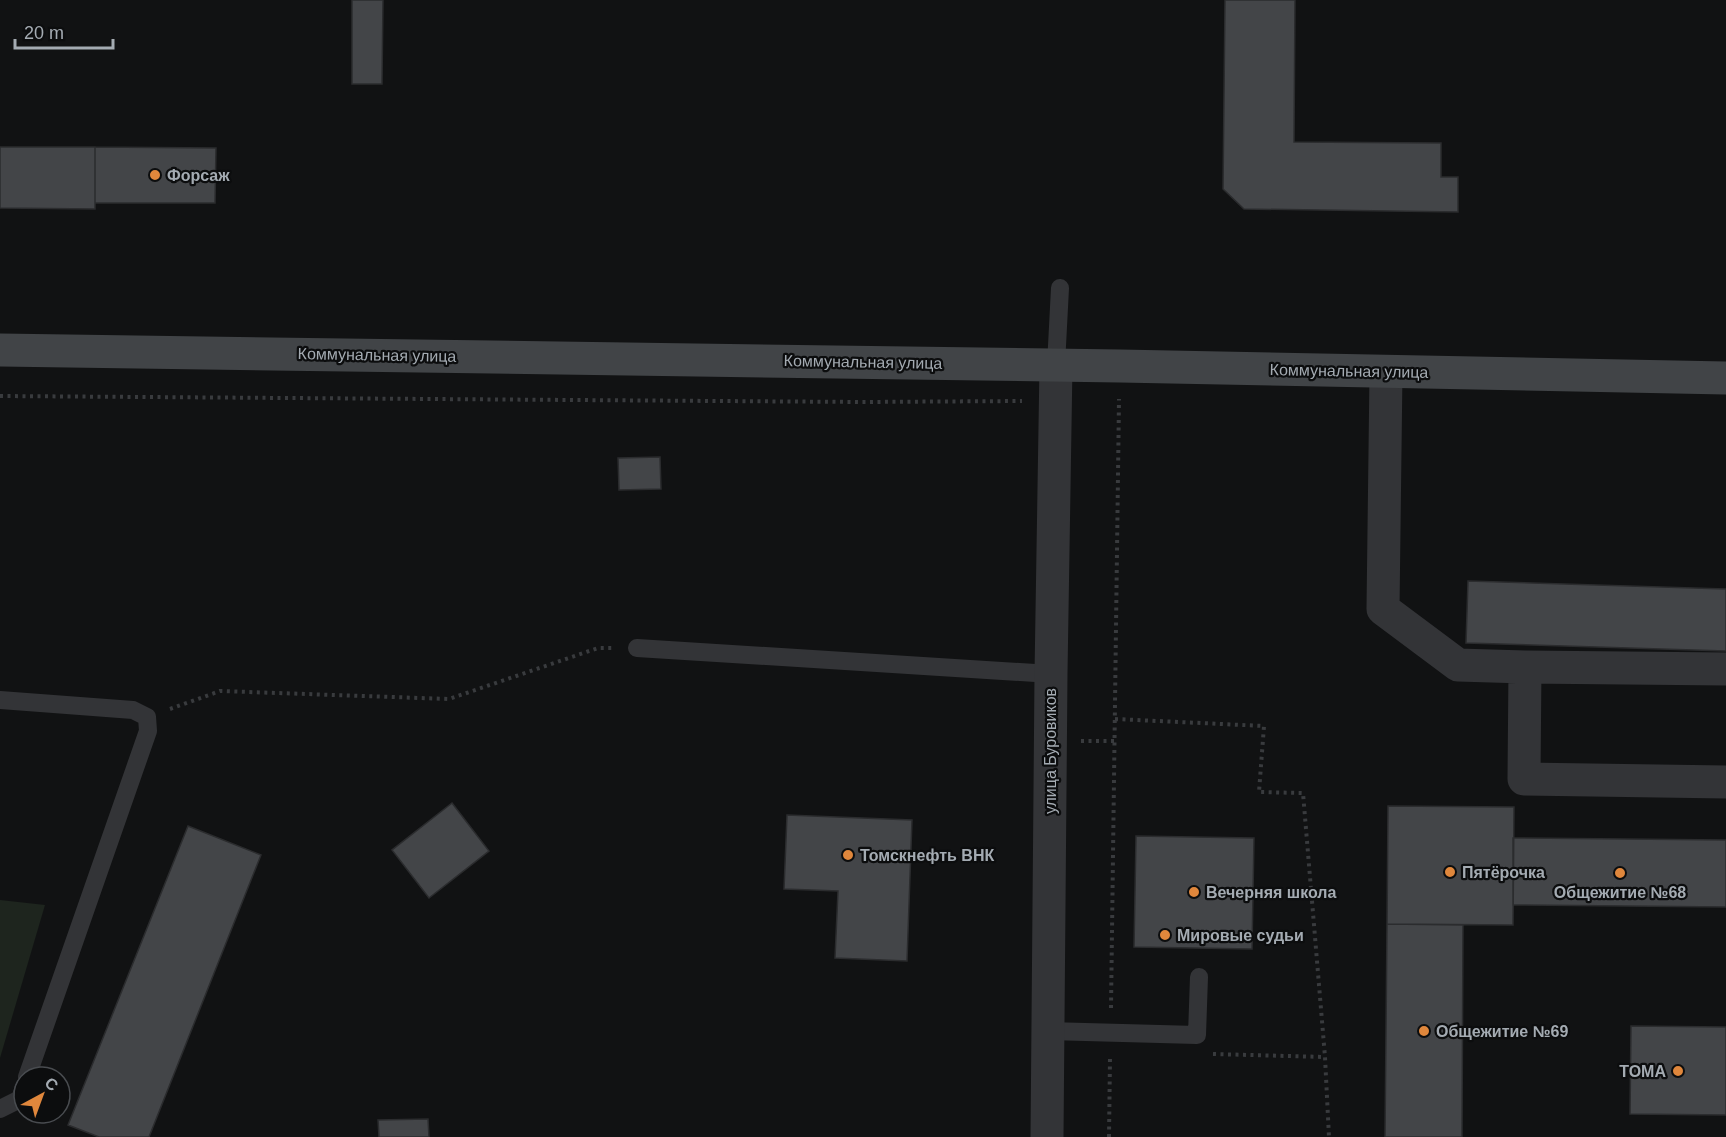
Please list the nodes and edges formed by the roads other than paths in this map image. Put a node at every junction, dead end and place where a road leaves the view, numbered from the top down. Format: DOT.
graph roads {
  1 [pos="1060,288"];
  2 [pos="0,350"];
  3 [pos="1056,365"];
  4 [pos="1386,372"];
  5 [pos="1726,378"];
  6 [pos="637,648"];
  7 [pos="1525,667"];
  8 [pos="1726,669"];
  9 [pos="1051,674"];
  10 [pos="0,700"];
  11 [pos="1726,783"];
  12 [pos="1199,976"];
  13 [pos="1048,1031"];
  14 [pos="31,1065"];
  15 [pos="1047,1137"];
  1 -- 3 [label="lane"];
  2 -- 3 [label="main road, Коммунальная улица"];
  3 -- 4 [label="main road, Коммунальная улица"];
  3 -- 9 [label="street, улица Буровиков"];
  4 -- 5 [label="main road, Коммунальная улица"];
  4 -- 7 [label="street"];
  6 -- 9 [label="lane"];
  7 -- 8 [label="street"];
  7 -- 11 [label="street"];
  9 -- 13 [label="street, улица Буровиков"];
  10 -- 14 [label="lane"];
  12 -- 13 [label="lane"];
  13 -- 15 [label="street, улица Буровиков"];
}
